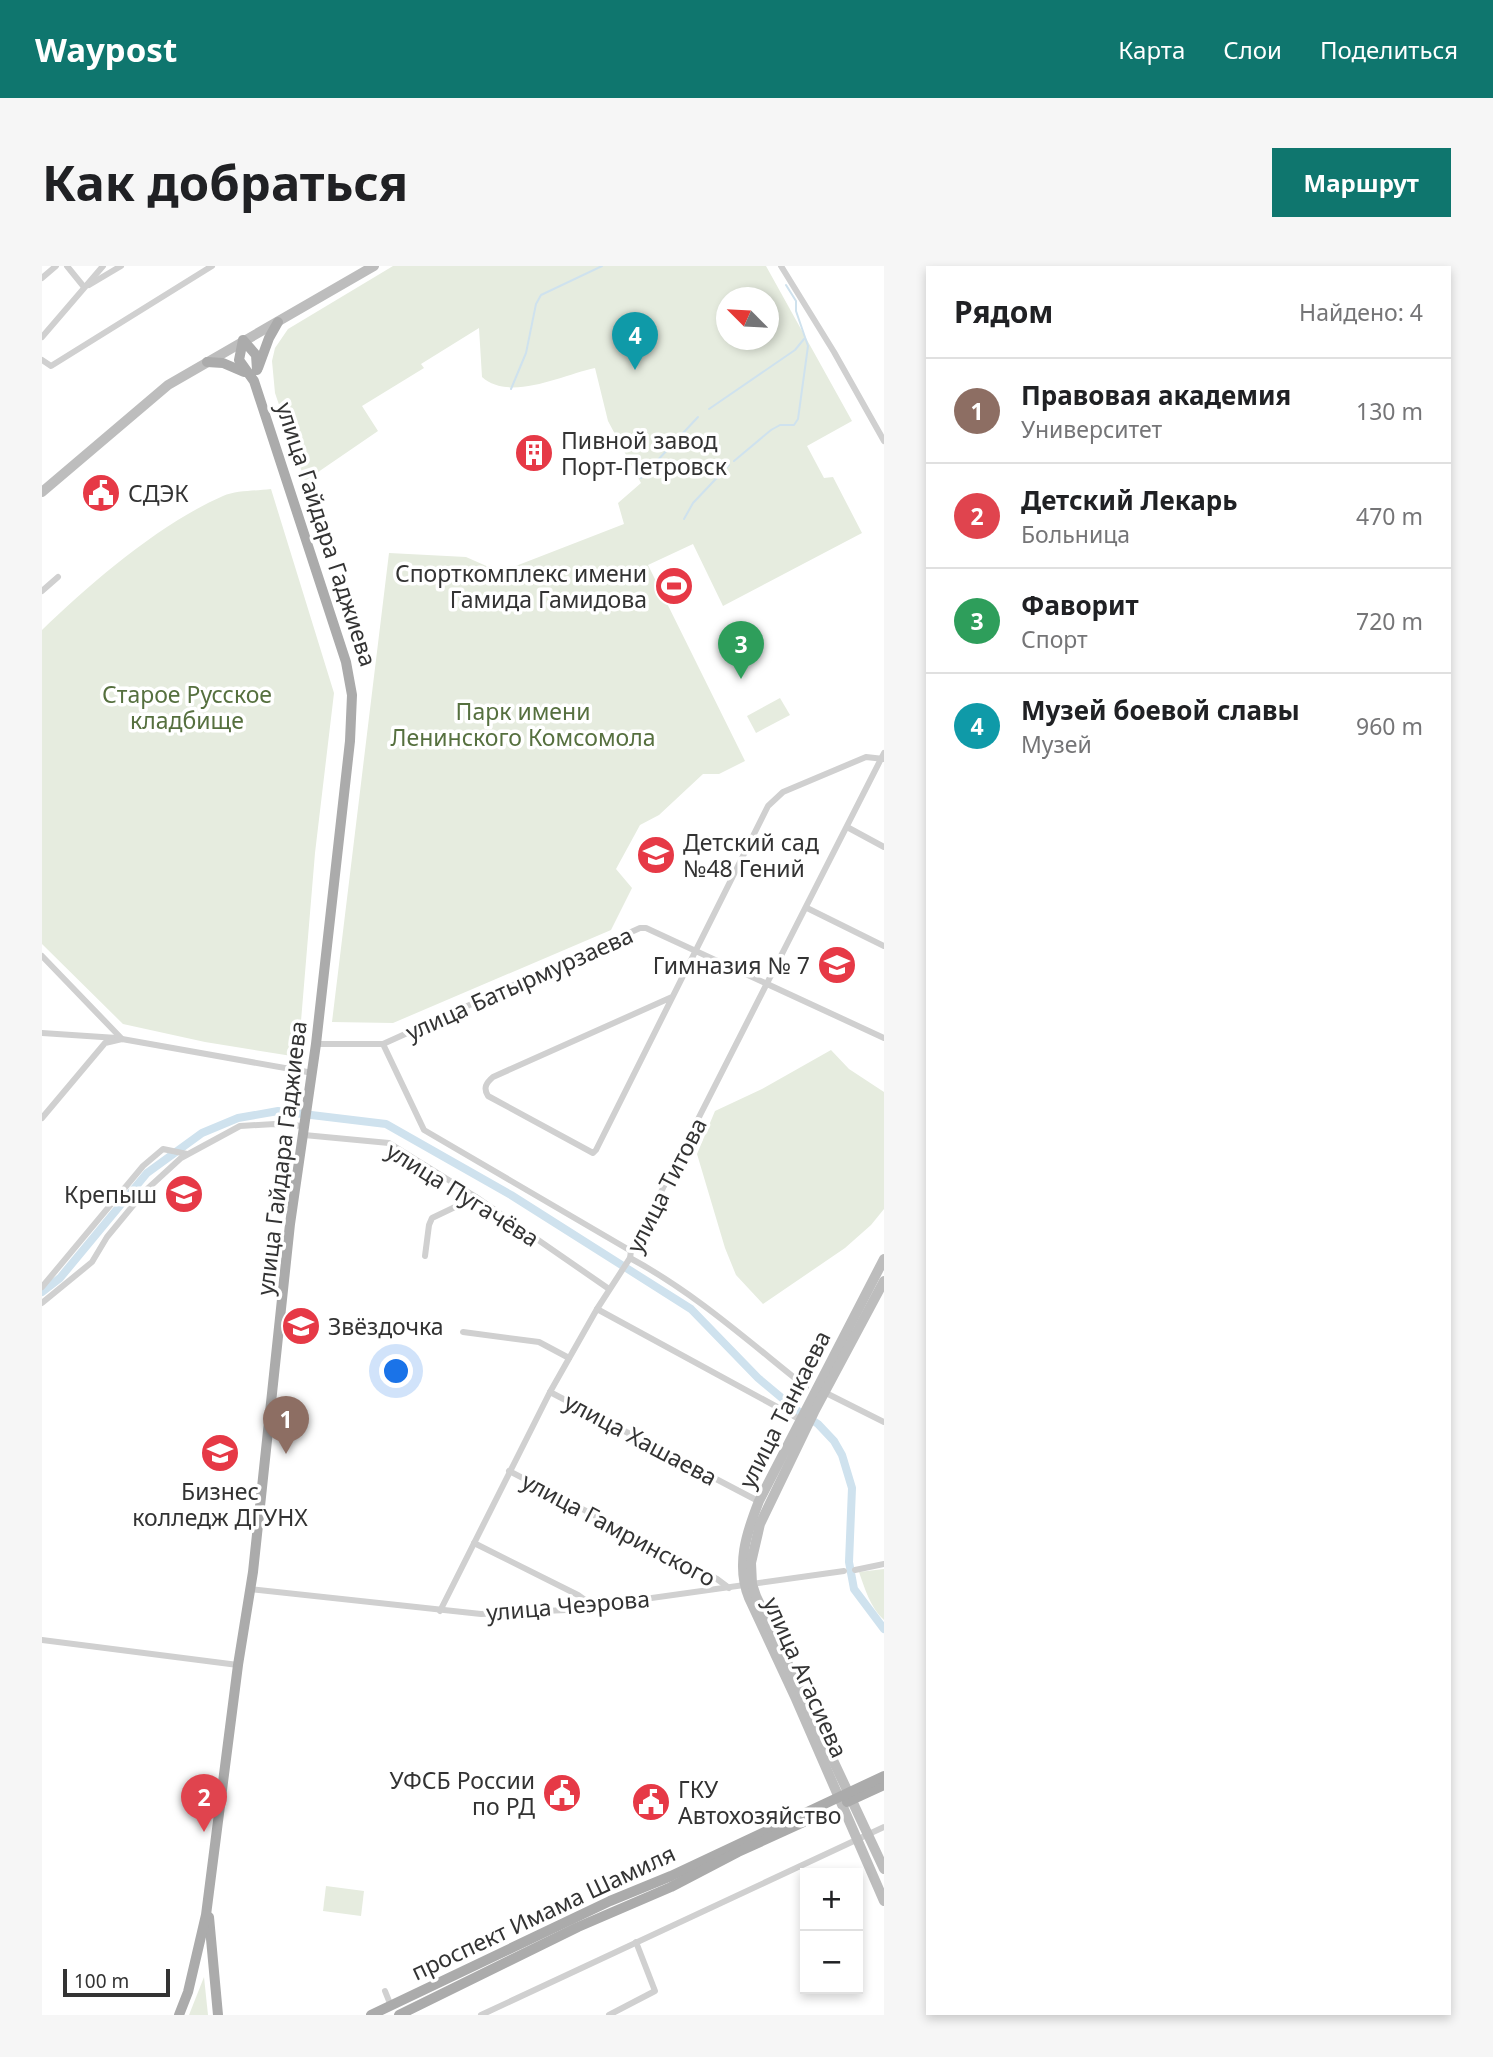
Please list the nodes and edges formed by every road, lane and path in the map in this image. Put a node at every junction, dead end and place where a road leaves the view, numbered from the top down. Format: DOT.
graph roads {
  1 [pos="56,266"];
  2 [pos="67,266"];
  3 [pos="103,266"];
  4 [pos="121,266"];
  5 [pos="212,266"];
  6 [pos="372,266"];
  7 [pos="780,266"];
  8 [pos="42,278"];
  9 [pos="84,287"];
  10 [pos="278,323"];
  11 [pos="42,337"];
  12 [pos="243,341"];
  13 [pos="42,360"];
  14 [pos="207,362"];
  15 [pos="253,375"];
  16 [pos="884,442"];
  17 [pos="42,490"];
  18 [pos="58,577"];
  19 [pos="42,592"];
  20 [pos="883,757"];
  21 [pos="847,827"];
  22 [pos="884,847"];
  23 [pos="807,908"];
  24 [pos="884,946"];
  25 [pos="695,952"];
  26 [pos="42,956"];
  27 [pos="768,985"];
  28 [pos="672,997"];
  29 [pos="42,1033"];
  30 [pos="122,1039"];
  31 [pos="884,1040"];
  32 [pos="317,1044"];
  33 [pos="383,1044"];
  34 [pos="312,1073"];
  35 [pos="42,1118"];
  36 [pos="305,1130"];
  37 [pos="188,1154"];
  38 [pos="476,1197"];
  39 [pos="630,1254"];
  40 [pos="425,1256"];
  41 [pos="884,1259"];
  42 [pos="881,1278"];
  43 [pos="42,1287"];
  44 [pos="609,1289"];
  45 [pos="42,1303"];
  46 [pos="597,1309"];
  47 [pos="463,1332"];
  48 [pos="569,1358"];
  49 [pos="815,1389"];
  50 [pos="550,1392"];
  51 [pos="803,1421"];
  52 [pos="884,1422"];
  53 [pos="509,1471"];
  54 [pos="763,1504"];
  55 [pos="474,1543"];
  56 [pos="884,1564"];
  57 [pos="855,1570"];
  58 [pos="844,1571"];
  59 [pos="748,1584"];
  60 [pos="729,1588"];
  61 [pos="251,1589"];
  62 [pos="592,1605"];
  63 [pos="440,1611"];
  64 [pos="42,1640"];
  65 [pos="239,1665"];
  66 [pos="884,1776"];
  67 [pos="884,1785"];
  68 [pos="845,1799"];
  69 [pos="884,1827"];
  70 [pos="869,1834"];
  71 [pos="857,1840"];
  72 [pos="884,1869"];
  73 [pos="884,1901"];
  74 [pos="636,1942"];
  75 [pos="385,1991"];
  76 [pos="391,2006"];
  77 [pos="179,2015"];
  78 [pos="218,2015"];
  79 [pos="372,2015"];
  80 [pos="399,2015"];
  81 [pos="481,2015"];
  82 [pos="610,2015"];
  1 -- 8 [label="street"];
  2 -- 9 [label="street"];
  3 -- 9 [label="street"];
  4 -- 9 [label="street"];
  5 -- 13 [label="street"];
  6 -- 10 [label="main road"];
  6 -- 12 [label="main road"];
  7 -- 16 [label="street"];
  9 -- 11 [label="street"];
  10 -- 12 [label="main road"];
  10 -- 15 [label="main road"];
  12 -- 14 [label="main road"];
  12 -- 15 [label="main road"];
  12 -- 15 [label="main road"];
  12 -- 17 [label="main road"];
  14 -- 15 [label="main road"];
  14 -- 17 [label="main road"];
  15 -- 32 [label="main road, улица Гайдара Гаджиева"];
  18 -- 19 [label="street"];
  20 -- 21 [label="street, улица Титова"];
  20 -- 25 [label="street"];
  21 -- 22 [label="street"];
  21 -- 23 [label="street, улица Титова"];
  23 -- 24 [label="street"];
  23 -- 27 [label="street, улица Титова"];
  25 -- 27 [label="street, улица Батырмурзаева"];
  25 -- 28 [label="street"];
  25 -- 33 [label="street, улица Батырмурзаева"];
  26 -- 30 [label="street"];
  27 -- 31 [label="street, улица Батырмурзаева"];
  27 -- 39 [label="street, улица Титова"];
  28 -- 28 [label="street"];
  29 -- 30 [label="street"];
  30 -- 34 [label="street"];
  30 -- 35 [label="street"];
  32 -- 33 [label="street, улица Батырмурзаева"];
  32 -- 34 [label="main road, улица Гайдара Гаджиева"];
  33 -- 39 [label="street, улица Батырмурзаева"];
  34 -- 36 [label="main road, улица Гайдара Гаджиева"];
  36 -- 37 [label="street, улица Пугачёва"];
  36 -- 38 [label="street, улица Пугачёва"];
  36 -- 61 [label="main road, улица Гайдара Гаджиева"];
  37 -- 43 [label="street"];
  37 -- 45 [label="street"];
  38 -- 40 [label="street"];
  38 -- 44 [label="street, улица Пугачёва"];
  39 -- 44 [label="street, улица Титова"];
  39 -- 49 [label="street"];
  41 -- 42 [label="main road, улица Танкаева"];
  42 -- 49 [label="main road, улица Танкаева"];
  44 -- 46 [label="street, улица Титова"];
  46 -- 48 [label="street, улица Титова"];
  46 -- 51 [label="street"];
  47 -- 48 [label="street"];
  48 -- 50 [label="street, улица Титова"];
  49 -- 51 [label="main road, улица Танкаева"];
  49 -- 52 [label="street"];
  50 -- 53 [label="street, улица Титова"];
  50 -- 54 [label="street, улица Хашаева"];
  51 -- 54 [label="main road, улица Танкаева"];
  53 -- 55 [label="street, улица Титова"];
  53 -- 60 [label="street, улица Гамринского"];
  54 -- 59 [label="main road, улица Танкаева"];
  55 -- 62 [label="street"];
  55 -- 63 [label="street, улица Титова"];
  56 -- 57 [label="street"];
  58 -- 59 [label="street, улица Чеэрова"];
  59 -- 60 [label="street, улица Чеэрова"];
  59 -- 68 [label="main road, улица Агасиева"];
  60 -- 62 [label="street, улица Чеэрова"];
  61 -- 63 [label="street, улица Чеэрова"];
  61 -- 65 [label="main road, улица Гайдара Гаджиева"];
  62 -- 63 [label="street, улица Чеэрова"];
  64 -- 65 [label="street"];
  65 -- 77 [label="main road, улица Гайдара Гаджиева"];
  65 -- 78 [label="main road, улица Гайдара Гаджиева"];
  66 -- 68 [label="main road, проспект Имама Шамиля"];
  67 -- 68 [label="main road, проспект Имама Шамиля"];
  68 -- 70 [label="main road, улица Агасиева"];
  68 -- 71 [label="main road, улица Агасиева"];
  68 -- 76 [label="main road, проспект Имама Шамиля"];
  68 -- 80 [label="main road, проспект Имама Шамиля"];
  69 -- 70 [label="street"];
  70 -- 71 [label="street"];
  70 -- 72 [label="main road, улица Агасиева"];
  71 -- 73 [label="main road, улица Агасиева"];
  71 -- 74 [label="street"];
  74 -- 81 [label="street"];
  74 -- 82 [label="street"];
  75 -- 76 [label="street"];
  76 -- 79 [label="main road, проспект Имама Шамиля"];
}
